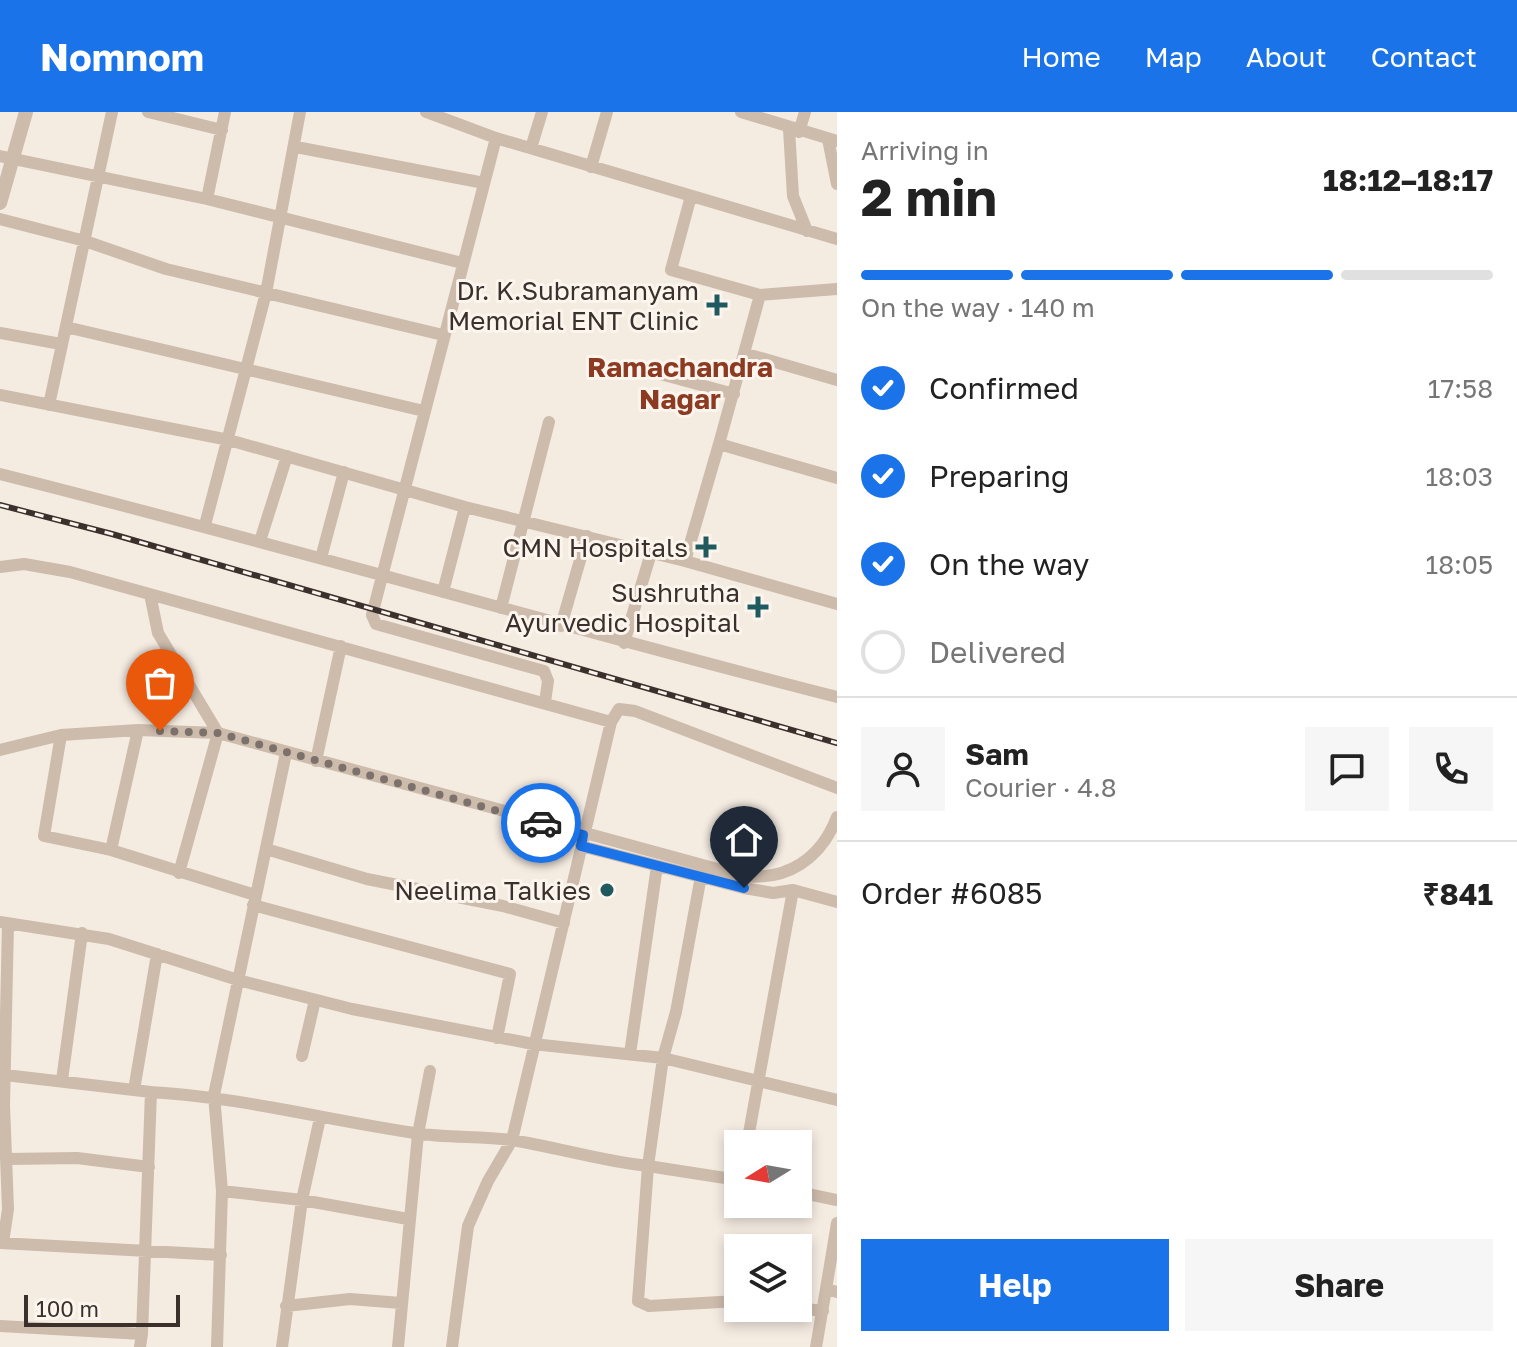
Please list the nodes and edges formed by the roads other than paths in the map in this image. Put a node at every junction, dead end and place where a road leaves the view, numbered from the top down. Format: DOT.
graph roads {
  1 [pos="26,112"];
  2 [pos="112,112"];
  3 [pos="148,112"];
  4 [pos="225,112"];
  5 [pos="300,112"];
  6 [pos="426,112"];
  7 [pos="468,112"];
  8 [pos="542,112"];
  9 [pos="607,112"];
  10 [pos="741,112"];
  11 [pos="805,112"];
  12 [pos="464,126"];
  13 [pos="222,130"];
  14 [pos="794,130"];
  15 [pos="496,138"];
  16 [pos="832,140"];
  17 [pos="296,147"];
  18 [pos="531,148"];
  19 [pos="6,157"];
  20 [pos="591,167"];
  21 [pos="99,177"];
  22 [pos="484,183"];
  23 [pos="837,184"];
  24 [pos="691,196"];
  25 [pos="207,199"];
  26 [pos="0,203"];
  27 [pos="282,215"];
  28 [pos="0,219"];
  29 [pos="807,231"];
  30 [pos="837,239"];
  31 [pos="85,241"];
  32 [pos="462,263"];
  33 [pos="837,289"];
  34 [pos="266,293"];
  35 [pos="760,295"];
  36 [pos="66,327"];
  37 [pos="0,333"];
  38 [pos="443,335"];
  39 [pos="61,344"];
  40 [pos="747,354"];
  41 [pos="631,366"];
  42 [pos="247,372"];
  43 [pos="837,380"];
  44 [pos="734,394"];
  45 [pos="0,395"];
  46 [pos="49,405"];
  47 [pos="424,411"];
  48 [pos="549,422"];
  49 [pos="229,440"];
  50 [pos="719,444"];
  51 [pos="287,456"];
  52 [pos="344,472"];
  53 [pos="0,474"];
  54 [pos="837,478"];
  55 [pos="403,490"];
  56 [pos="465,507"];
  57 [pos="525,521"];
  58 [pos="205,525"];
  59 [pos="587,536"];
  60 [pos="260,541"];
  61 [pos="651,553"];
  62 [pos="321,558"];
  63 [pos="685,561"];
  64 [pos="0,567"];
  65 [pos="381,576"];
  66 [pos="443,592"];
  67 [pos="150,594"];
  68 [pos="837,604"];
  69 [pos="501,608"];
  70 [pos="561,626"];
  71 [pos="624,643"];
  72 [pos="341,646"];
  73 [pos="837,697"];
  74 [pos="545,702"];
  75 [pos="611,722"];
  76 [pos="138,730"];
  77 [pos="218,733"];
  78 [pos="61,735"];
  79 [pos="0,750"];
  80 [pos="286,753"];
  81 [pos="316,761"];
  82 [pos="837,788"];
  83 [pos="837,817"];
  84 [pos="582,841"];
  85 [pos="266,849"];
  86 [pos="111,850"];
  87 [pos="657,866"];
  88 [pos="179,873"];
  89 [pos="701,876"];
  90 [pos="793,890"];
  91 [pos="254,900"];
  92 [pos="837,902"];
  93 [pos="4,923"];
  94 [pos="564,923"];
  95 [pos="82,933"];
  96 [pos="157,954"];
  97 [pos="238,980"];
  98 [pos="315,1000"];
  99 [pos="497,1038"];
  100 [pos="533,1044"];
  101 [pos="630,1054"];
  102 [pos="302,1056"];
  103 [pos="663,1058"];
  104 [pos="430,1071"];
  105 [pos="5,1075"];
  106 [pos="62,1080"];
  107 [pos="758,1082"];
  108 [pos="134,1090"];
  109 [pos="151,1092"];
  110 [pos="214,1095"];
  111 [pos="837,1100"];
  112 [pos="320,1118"];
  113 [pos="749,1130"];
  114 [pos="418,1134"];
  115 [pos="512,1140"];
  116 [pos="8,1159"];
  117 [pos="648,1166"];
  118 [pos="149,1167"];
  119 [pos="724,1178"];
  120 [pos="222,1191"];
  121 [pos="812,1195"];
  122 [pos="302,1200"];
  123 [pos="837,1200"];
  124 [pos="408,1219"];
  125 [pos="837,1223"];
  126 [pos="1,1243"];
  127 [pos="147,1253"];
  128 [pos="221,1255"];
  129 [pos="832,1290"];
  130 [pos="724,1302"];
  131 [pos="401,1303"];
  132 [pos="286,1306"];
  133 [pos="812,1310"];
  134 [pos="823,1311"];
  135 [pos="0,1326"];
  136 [pos="141,1340"];
  137 [pos="217,1347"];
  138 [pos="282,1347"];
  139 [pos="398,1347"];
  140 [pos="452,1347"];
  141 [pos="816,1347"];
  1 -- 19 [label="street"];
  2 -- 21 [label="street"];
  3 -- 13 [label="street"];
  4 -- 13 [label="street"];
  5 -- 17 [label="street"];
  6 -- 12 [label="street"];
  7 -- 12 [label="street"];
  8 -- 18 [label="street"];
  9 -- 20 [label="street"];
  10 -- 14 [label="street"];
  11 -- 14 [label="street"];
  12 -- 15 [label="street"];
  13 -- 25 [label="street"];
  14 -- 16 [label="street"];
  14 -- 29 [label="street"];
  15 -- 18 [label="street"];
  15 -- 22 [label="street"];
  16 -- 23 [label="street"];
  17 -- 22 [label="street"];
  17 -- 27 [label="street"];
  18 -- 20 [label="street"];
  19 -- 21 [label="street"];
  19 -- 26 [label="street"];
  20 -- 24 [label="street"];
  21 -- 25 [label="street"];
  21 -- 31 [label="street"];
  22 -- 32 [label="street"];
  24 -- 29 [label="street"];
  24 -- 35 [label="street"];
  25 -- 27 [label="street"];
  27 -- 32 [label="street"];
  27 -- 34 [label="street"];
  28 -- 31 [label="street"];
  29 -- 30 [label="street"];
  31 -- 34 [label="street"];
  31 -- 36 [label="street"];
  32 -- 38 [label="street"];
  33 -- 35 [label="street"];
  34 -- 38 [label="street"];
  34 -- 42 [label="street"];
  35 -- 40 [label="street"];
  36 -- 39 [label="street"];
  36 -- 42 [label="street"];
  37 -- 39 [label="street"];
  38 -- 47 [label="street"];
  39 -- 46 [label="street"];
  40 -- 43 [label="street"];
  40 -- 44 [label="street"];
  41 -- 44 [label="street"];
  42 -- 47 [label="street"];
  42 -- 49 [label="street"];
  44 -- 50 [label="street"];
  45 -- 46 [label="street"];
  46 -- 49 [label="street"];
  47 -- 55 [label="street"];
  48 -- 57 [label="street"];
  49 -- 51 [label="street"];
  49 -- 58 [label="street"];
  50 -- 54 [label="street"];
  50 -- 63 [label="street"];
  51 -- 52 [label="street"];
  51 -- 60 [label="street"];
  52 -- 55 [label="street"];
  52 -- 62 [label="street"];
  53 -- 58 [label="street"];
  55 -- 56 [label="street"];
  55 -- 65 [label="street"];
  56 -- 57 [label="street"];
  56 -- 66 [label="street"];
  57 -- 59 [label="street"];
  57 -- 69 [label="street"];
  58 -- 60 [label="street"];
  59 -- 61 [label="street"];
  59 -- 70 [label="street"];
  60 -- 62 [label="street"];
  61 -- 63 [label="street"];
  61 -- 71 [label="street"];
  62 -- 65 [label="street"];
  63 -- 68 [label="street"];
  64 -- 67 [label="street"];
  65 -- 66 [label="street"];
  65 -- 74 [label="street"];
  66 -- 69 [label="street"];
  67 -- 72 [label="street"];
  67 -- 77 [label="street"];
  69 -- 70 [label="street"];
  70 -- 71 [label="street"];
  71 -- 73 [label="street"];
  72 -- 74 [label="street"];
  72 -- 81 [label="street"];
  74 -- 75 [label="street"];
  75 -- 82 [label="street"];
  75 -- 84 [label="street"];
  76 -- 77 [label="street"];
  76 -- 78 [label="street"];
  76 -- 86 [label="street"];
  77 -- 80 [label="street"];
  77 -- 88 [label="street"];
  78 -- 79 [label="street"];
  78 -- 86 [label="street"];
  80 -- 81 [label="street"];
  80 -- 85 [label="street"];
  81 -- 84 [label="street"];
  83 -- 84 [label="street"];
  84 -- 87 [label="street"];
  84 -- 94 [label="street"];
  85 -- 91 [label="street"];
  85 -- 94 [label="street"];
  86 -- 88 [label="street"];
  87 -- 89 [label="street"];
  87 -- 101 [label="street"];
  88 -- 91 [label="street"];
  89 -- 90 [label="street"];
  89 -- 103 [label="street"];
  90 -- 92 [label="street"];
  90 -- 107 [label="street"];
  91 -- 97 [label="street"];
  91 -- 99 [label="street"];
  93 -- 95 [label="street"];
  93 -- 105 [label="street"];
  94 -- 100 [label="street"];
  95 -- 96 [label="street"];
  95 -- 106 [label="street"];
  96 -- 97 [label="street"];
  96 -- 108 [label="street"];
  97 -- 98 [label="street"];
  97 -- 110 [label="street"];
  98 -- 99 [label="street"];
  98 -- 102 [label="street"];
  99 -- 100 [label="street"];
  100 -- 101 [label="street"];
  100 -- 115 [label="street"];
  101 -- 103 [label="street"];
  103 -- 107 [label="street"];
  103 -- 117 [label="street"];
  104 -- 114 [label="street"];
  105 -- 106 [label="street"];
  105 -- 116 [label="street"];
  106 -- 108 [label="street"];
  107 -- 111 [label="street"];
  107 -- 113 [label="street"];
  108 -- 109 [label="street"];
  109 -- 110 [label="street"];
  109 -- 118 [label="street"];
  110 -- 112 [label="street"];
  110 -- 120 [label="street"];
  112 -- 114 [label="street"];
  112 -- 122 [label="street"];
  114 -- 115 [label="street"];
  114 -- 124 [label="street"];
  115 -- 117 [label="street"];
  115 -- 140 [label="street"];
  116 -- 118 [label="street"];
  116 -- 126 [label="street"];
  117 -- 119 [label="street"];
  117 -- 130 [label="street"];
  118 -- 127 [label="street"];
  120 -- 122 [label="street"];
  120 -- 128 [label="street"];
  121 -- 123 [label="street"];
  122 -- 124 [label="street"];
  122 -- 132 [label="street"];
  124 -- 131 [label="street"];
  125 -- 129 [label="street"];
  126 -- 127 [label="street"];
  127 -- 128 [label="street"];
  127 -- 136 [label="street"];
  128 -- 137 [label="street"];
  129 -- 134 [label="street"];
  131 -- 132 [label="street"];
  131 -- 139 [label="street"];
  132 -- 138 [label="street"];
  133 -- 134 [label="street"];
  134 -- 141 [label="street"];
  135 -- 136 [label="street"];
}
